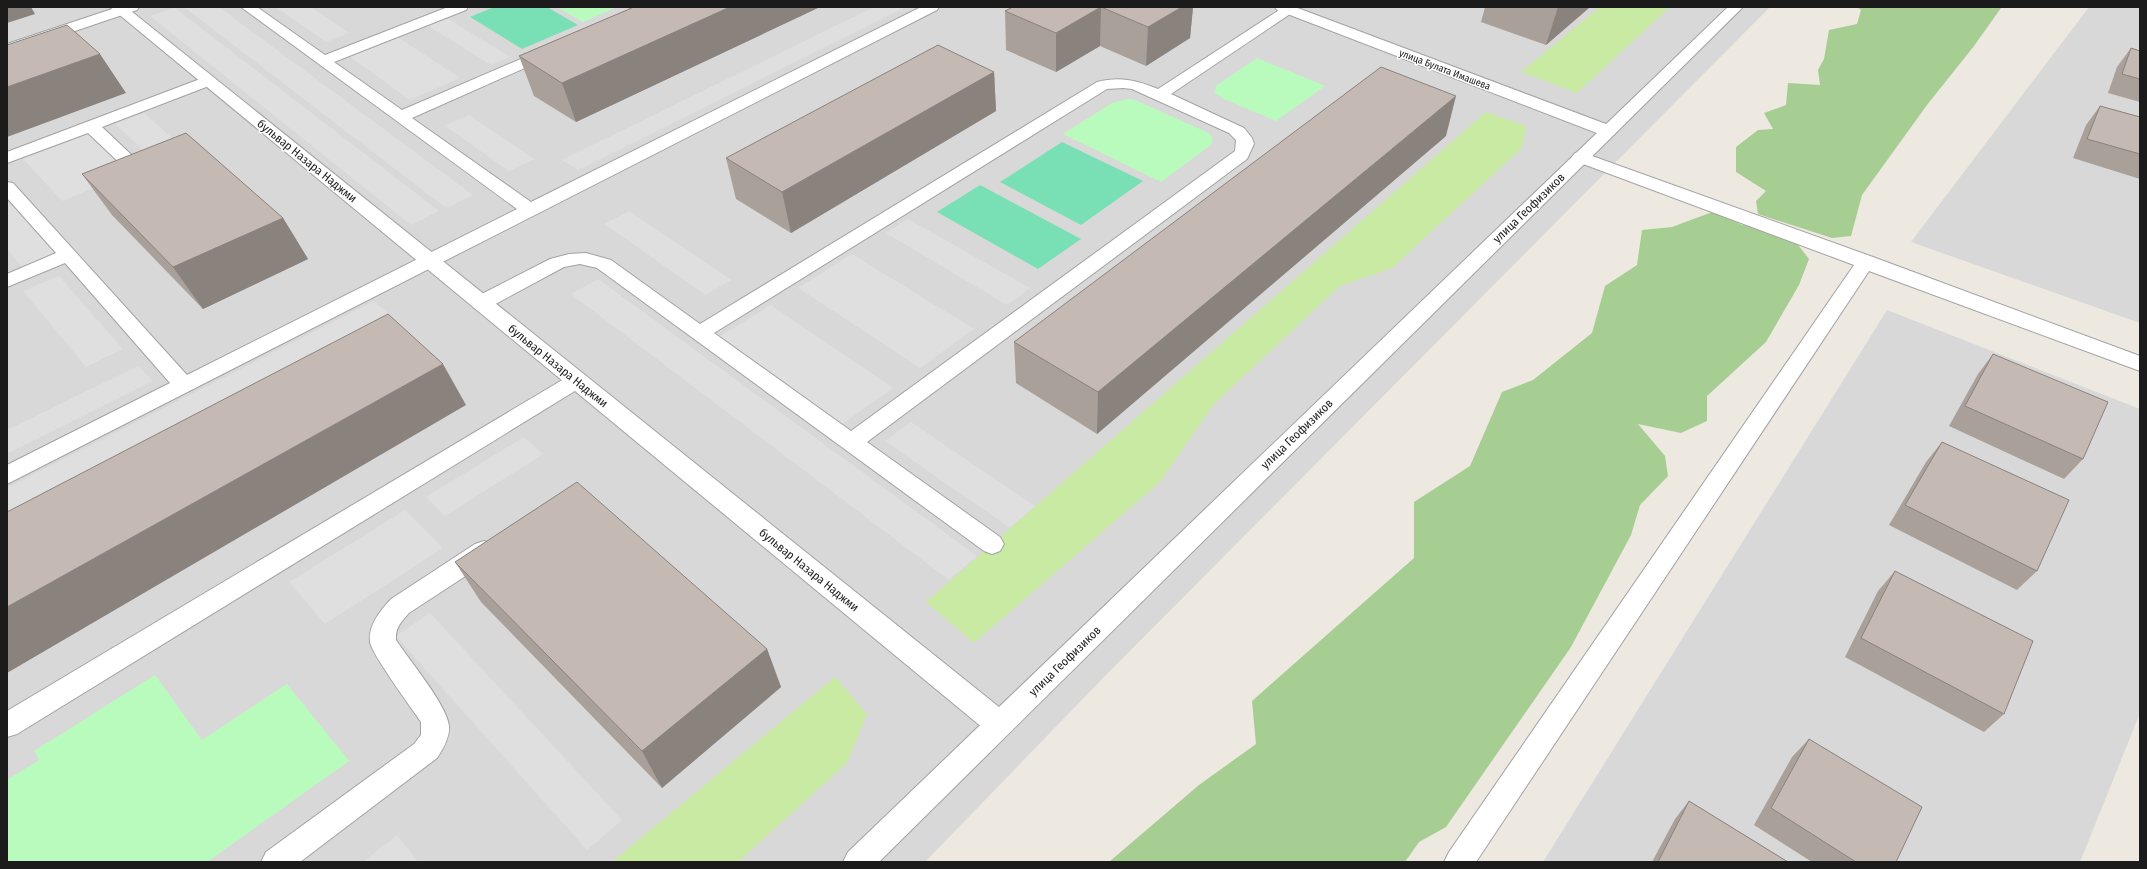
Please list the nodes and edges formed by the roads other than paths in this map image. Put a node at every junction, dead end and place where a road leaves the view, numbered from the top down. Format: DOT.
graph roads {
  1 [pos="248,7"];
  2 [pos="461,7"];
  3 [pos="932,7"];
  4 [pos="1736,7"];
  5 [pos="123,8"];
  6 [pos="1286,8"];
  7 [pos="560,47"];
  8 [pos="7,49"];
  9 [pos="323,61"];
  10 [pos="208,81"];
  11 [pos="1159,95"];
  12 [pos="400,117"];
  13 [pos="91,126"];
  14 [pos="1608,131"];
  15 [pos="7,158"];
  16 [pos="1581,158"];
  17 [pos="134,167"];
  18 [pos="7,187"];
  19 [pos="530,210"];
  20 [pos="68,255"];
  21 [pos="429,261"];
  22 [pos="1866,261"];
  23 [pos="7,281"];
  24 [pos="481,304"];
  25 [pos="700,333"];
  26 [pos="2140,364"];
  27 [pos="576,381"];
  28 [pos="184,385"];
  29 [pos="852,442"];
  30 [pos="7,475"];
  31 [pos="503,538"];
  32 [pos="992,544"];
  33 [pos="999,724"];
  34 [pos="7,725"];
  35 [pos="276,862"];
  36 [pos="858,862"];
  37 [pos="1459,862"];
  1 -- 9 [label="street"];
  2 -- 9 [label="street"];
  3 -- 19 [label="street"];
  4 -- 14 [label="street, улица Геофизиков"];
  5 -- 8 [label="street"];
  5 -- 10 [label="street, бульвар Назара Наджми"];
  6 -- 11 [label="street"];
  6 -- 14 [label="street, улица Булата Имашева"];
  7 -- 12 [label="street"];
  9 -- 12 [label="street"];
  10 -- 13 [label="street"];
  10 -- 21 [label="street, бульвар Назара Наджми"];
  11 -- 25 [label="street"];
  11 -- 29 [label="street"];
  12 -- 19 [label="street"];
  13 -- 15 [label="street"];
  13 -- 17 [label="street"];
  14 -- 16 [label="street, улица Геофизиков"];
  16 -- 22 [label="street"];
  16 -- 33 [label="street, улица Геофизиков"];
  18 -- 20 [label="street"];
  19 -- 21 [label="street"];
  20 -- 23 [label="street"];
  20 -- 28 [label="street"];
  21 -- 24 [label="street, бульвар Назара Наджми"];
  21 -- 28 [label="street"];
  22 -- 26 [label="street"];
  22 -- 37 [label="street"];
  24 -- 25 [label="street"];
  24 -- 27 [label="street, бульвар Назара Наджми"];
  25 -- 29 [label="street"];
  27 -- 33 [label="street, бульвар Назара Наджми"];
  27 -- 34 [label="street"];
  28 -- 30 [label="street"];
  29 -- 32 [label="street"];
  31 -- 35 [label="street"];
  33 -- 36 [label="street, улица Геофизиков"];
}
